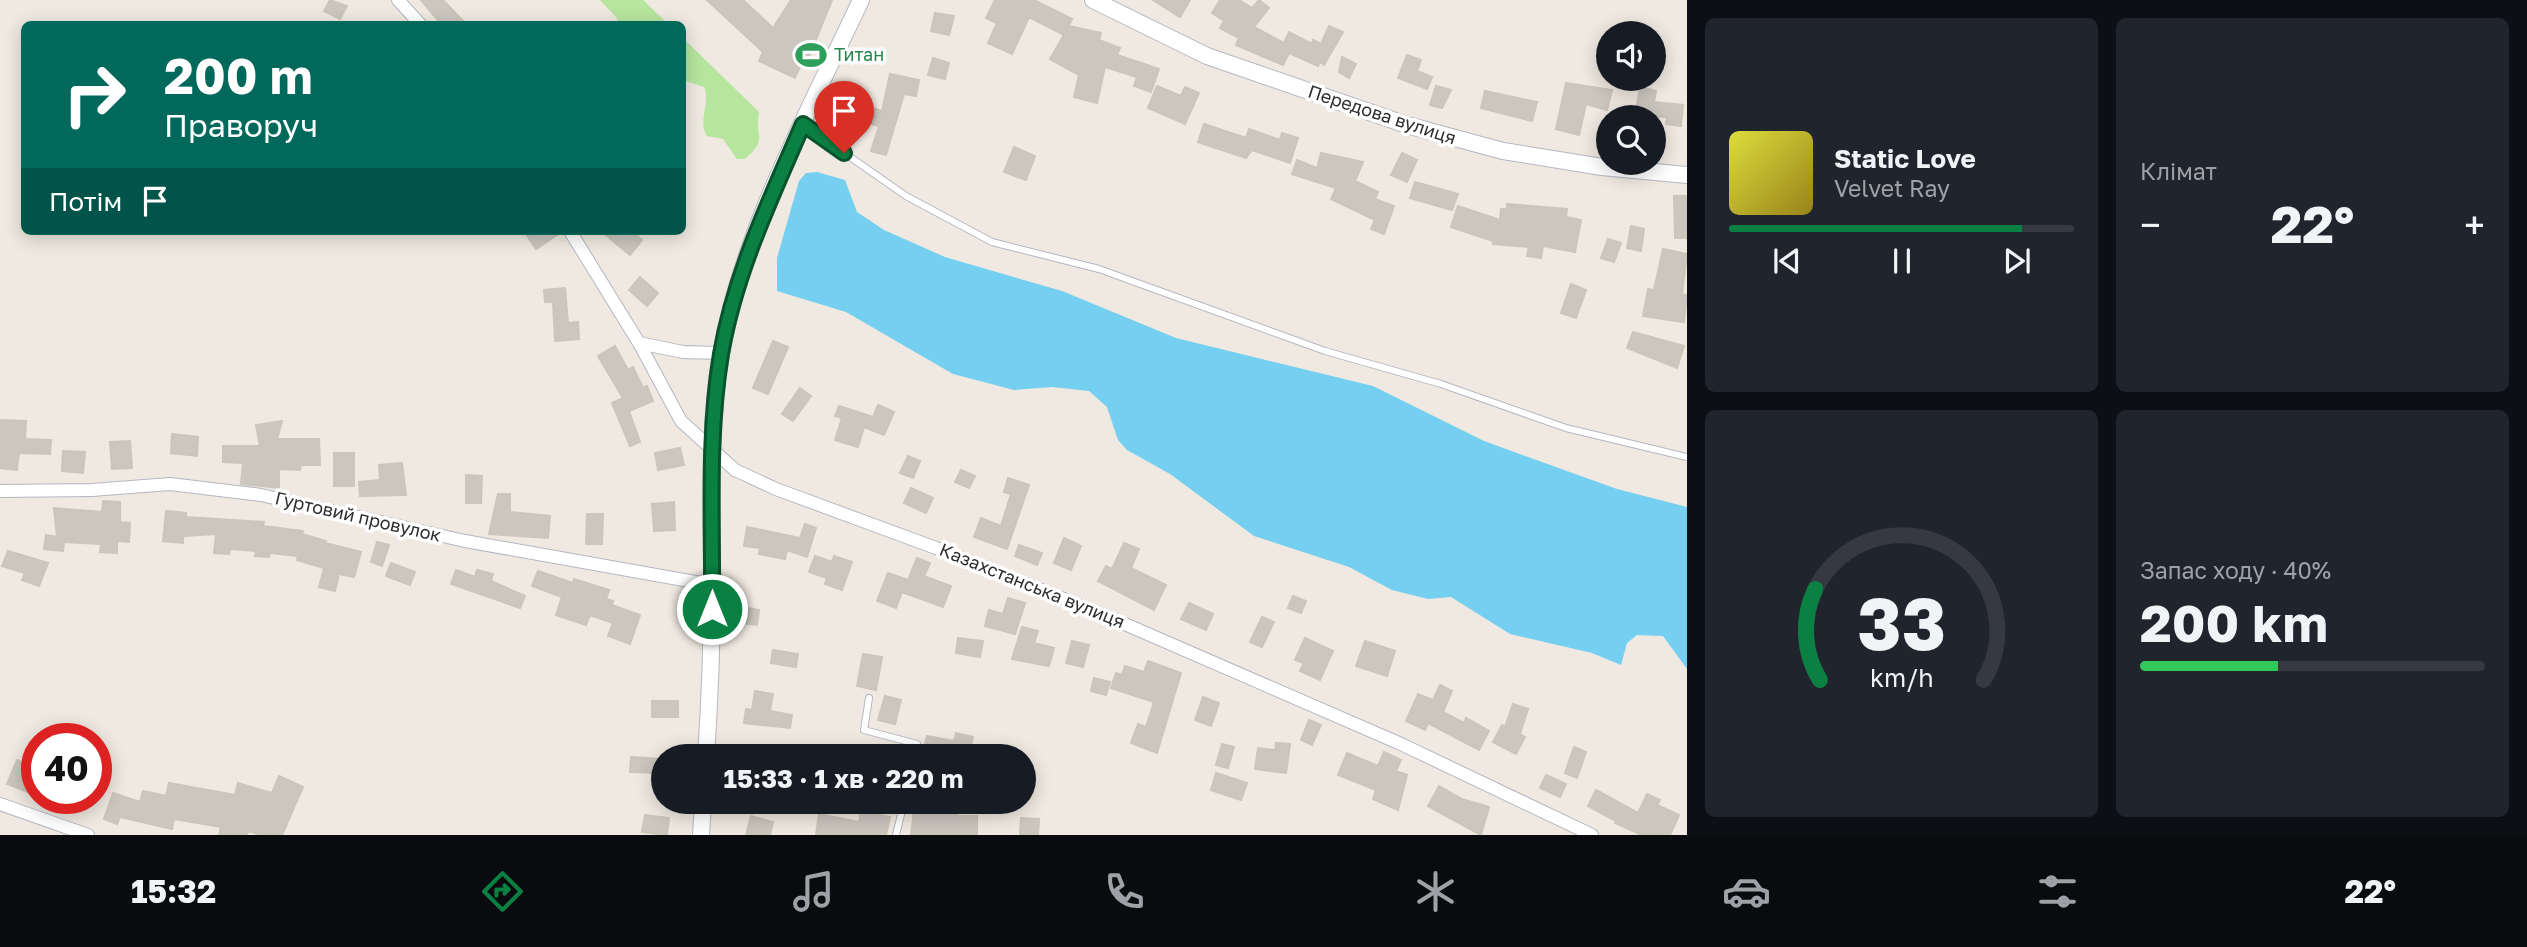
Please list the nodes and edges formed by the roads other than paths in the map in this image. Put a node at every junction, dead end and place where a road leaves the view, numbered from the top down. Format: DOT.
graph roads {
  1 [pos="398,0"];
  2 [pos="860,0"];
  3 [pos="1093,0"];
  4 [pos="417,21"];
  5 [pos="803,124"];
  6 [pos="1687,175"];
  7 [pos="572,235"];
  8 [pos="639,343"];
  9 [pos="722,353"];
  10 [pos="711,450"];
  11 [pos="1687,457"];
  12 [pos="0,491"];
  13 [pos="712,585"];
  14 [pos="869,698"];
  15 [pos="707,744"];
  16 [pos="917,744"];
  17 [pos="0,804"];
  18 [pos="702,814"];
  19 [pos="901,814"];
  20 [pos="88,835"];
  21 [pos="701,835"];
  22 [pos="896,835"];
  23 [pos="1592,835"];
  1 -- 4 [label="street"];
  2 -- 5 [label="street"];
  3 -- 6 [label="street, Передова вулиця"];
  5 -- 9 [label="street"];
  5 -- 11 [label="lane"];
  7 -- 8 [label="street, Казахстанська вулиця"];
  8 -- 9 [label="street"];
  8 -- 10 [label="street, Казахстанська вулиця"];
  9 -- 10 [label="street"];
  10 -- 13 [label="street"];
  10 -- 23 [label="street, Казахстанська вулиця"];
  12 -- 13 [label="street, Гуртовий провулок"];
  13 -- 15 [label="street"];
  14 -- 16 [label="lane"];
  17 -- 20 [label="street"];
  18 -- 21 [label="street"];
  19 -- 22 [label="lane"];
}
